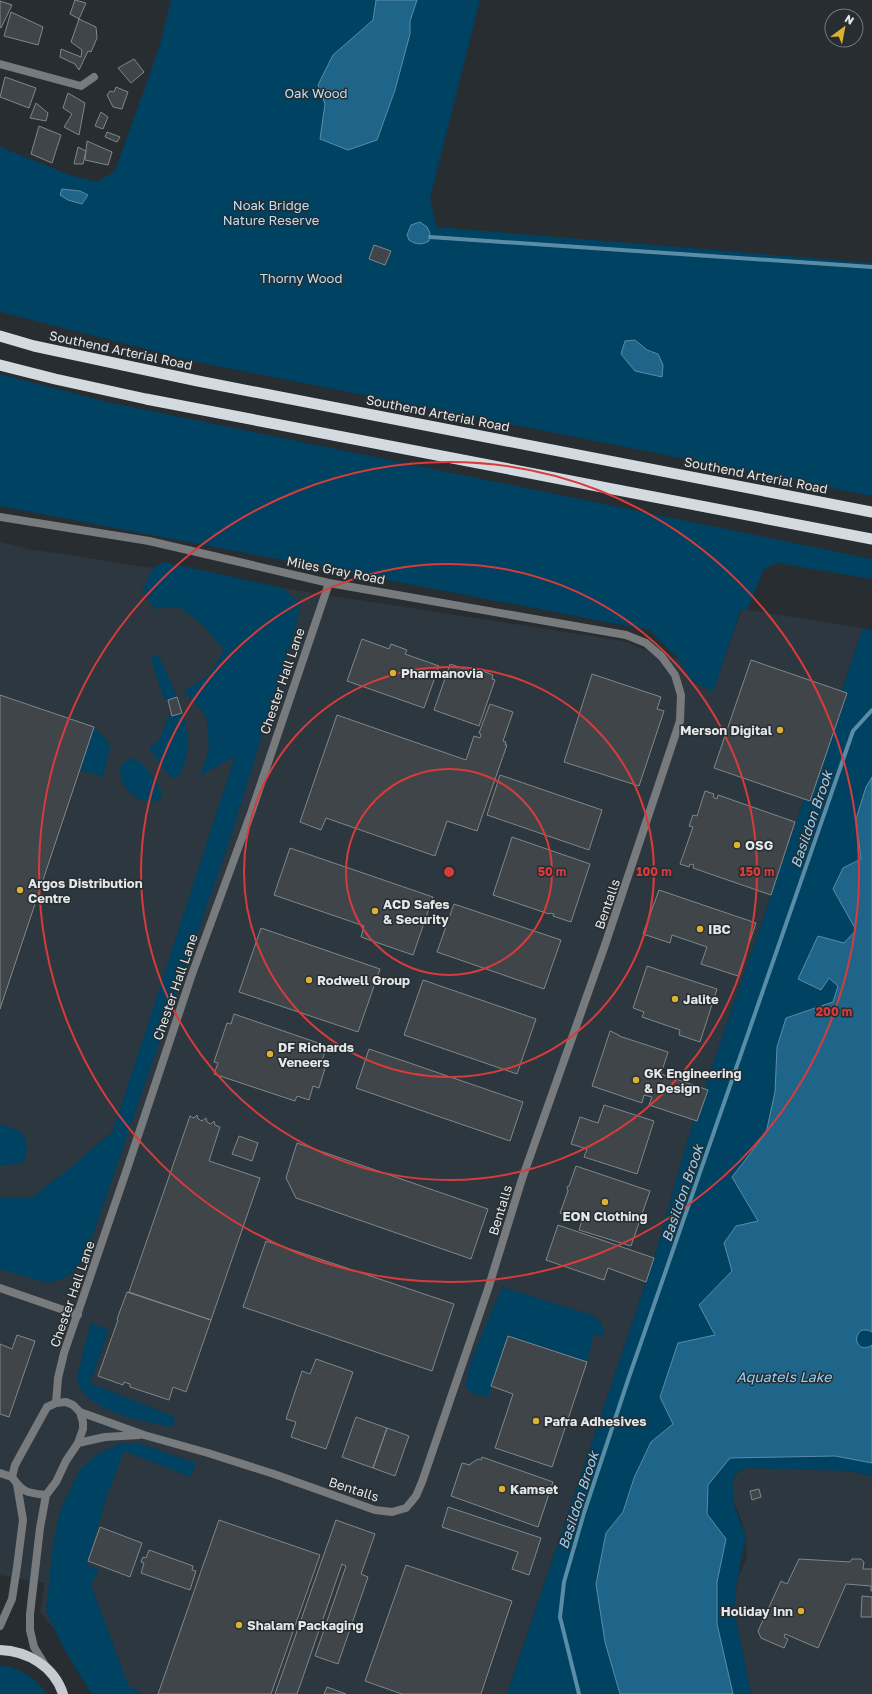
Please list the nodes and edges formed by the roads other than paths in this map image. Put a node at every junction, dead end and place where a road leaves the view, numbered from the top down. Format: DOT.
graph roads {
  1 [pos="0,64"];
  2 [pos="94,77"];
  3 [pos="0,336"];
  4 [pos="0,364"];
  5 [pos="872,512"];
  6 [pos="0,517"];
  7 [pos="872,539"];
  8 [pos="329,583"];
  9 [pos="662,657"];
  10 [pos="0,1288"];
  11 [pos="78,1315"];
  12 [pos="56,1403"];
  13 [pos="80,1412"];
  14 [pos="144,1435"];
  15 [pos="78,1443"];
  16 [pos="0,1473"];
  17 [pos="12,1477"];
  18 [pos="17,1484"];
  19 [pos="46,1495"];
  20 [pos="0,1626"];
  21 [pos="0,1650"];
  22 [pos="48,1670"];
  23 [pos="56,1680"];
  24 [pos="63,1694"];
  25 [pos="66,1694"];
  1 -- 2 [label="street"];
  3 -- 5 [label="highway, Southend Arterial Road"];
  4 -- 7 [label="highway"];
  6 -- 8 [label="street, Miles Gray Road"];
  8 -- 9 [label="street, Miles Gray Road"];
  8 -- 11 [label="street, Chester Hall Lane"];
  9 -- 14 [label="street, Bentalls"];
  10 -- 11 [label="street"];
  11 -- 12 [label="street, Chester Hall Lane"];
  12 -- 13 [label="street, Bentalls"];
  12 -- 17 [label="street"];
  13 -- 14 [label="street, Bentalls"];
  13 -- 15 [label="street"];
  14 -- 15 [label="street, Bentalls"];
  15 -- 19 [label="street"];
  16 -- 17 [label="street"];
  17 -- 18 [label="street"];
  18 -- 19 [label="street"];
  18 -- 20 [label="street"];
  19 -- 22 [label="street"];
  21 -- 22 [label="main road"];
  22 -- 23 [label="main road"];
  23 -- 24 [label="main road"];
  23 -- 25 [label="main road"];
}
